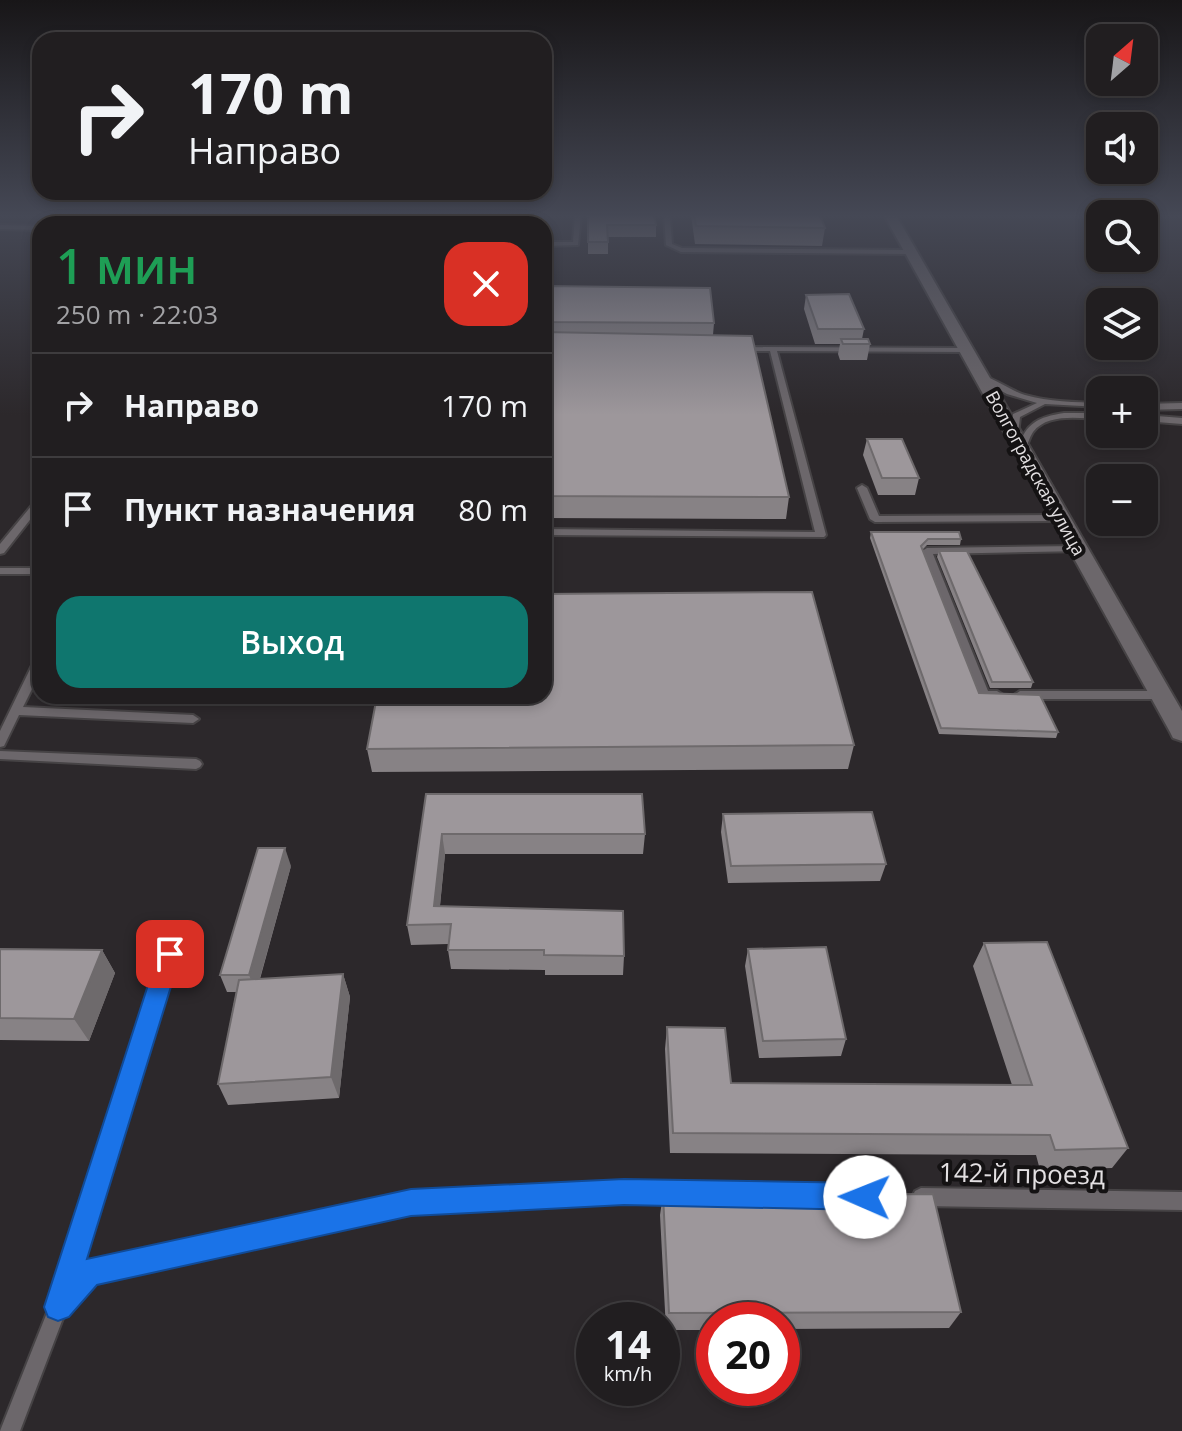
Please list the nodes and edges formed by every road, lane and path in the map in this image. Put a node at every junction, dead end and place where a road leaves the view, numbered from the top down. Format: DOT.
graph roads {
  1 [pos="928,282"];
  2 [pos="727,349"];
  3 [pos="773,349"];
  4 [pos="967,350"];
  5 [pos="987,385"];
  6 [pos="1048,403"];
  7 [pos="1086,404"];
  8 [pos="1182,406"];
  9 [pos="1029,407"];
  10 [pos="1158,407"];
  11 [pos="1068,415"];
  12 [pos="1086,416"];
  13 [pos="1158,419"];
  14 [pos="1182,421"];
  15 [pos="1018,441"];
  16 [pos="862,488"];
  17 [pos="32,511"];
  18 [pos="1061,518"];
  19 [pos="552,532"];
  20 [pos="1079,549"];
  21 [pos="0,551"];
  22 [pos="0,571"];
  23 [pos="32,571"];
  24 [pos="32,678"];
  25 [pos="1161,695"];
  26 [pos="15,711"];
  27 [pos="193,719"];
  28 [pos="1182,732"];
  29 [pos="0,743"];
  30 [pos="0,755"];
  31 [pos="196,764"];
  32 [pos="170,954"];
  33 [pos="785,1195"];
  34 [pos="896,1197"];
  35 [pos="1182,1201"];
  36 [pos="58,1307"];
  37 [pos="10,1431"];
  1 -- 4 [label="main road, Волгоградская улица"];
  2 -- 3 [label="lane"];
  3 -- 4 [label="lane"];
  3 -- 19 [label="lane"];
  4 -- 5 [label="main road, Волгоградская улица"];
  5 -- 6 [label="lane"];
  5 -- 9 [label="lane"];
  5 -- 15 [label="main road, Волгоградская улица"];
  6 -- 7 [label="lane"];
  6 -- 9 [label="lane"];
  8 -- 10 [label="lane"];
  9 -- 11 [label="lane"];
  9 -- 15 [label="lane"];
  11 -- 12 [label="lane"];
  11 -- 15 [label="lane"];
  13 -- 14 [label="lane"];
  15 -- 18 [label="main road, Волгоградская улица"];
  16 -- 18 [label="lane"];
  17 -- 21 [label="lane"];
  18 -- 20 [label="main road, Волгоградская улица"];
  20 -- 25 [label="main road, Волгоградская улица"];
  20 -- 25 [label="lane"];
  22 -- 23 [label="lane"];
  24 -- 26 [label="lane"];
  25 -- 28 [label="main road, Волгоградская улица"];
  26 -- 27 [label="lane"];
  26 -- 29 [label="lane"];
  30 -- 31 [label="lane"];
  32 -- 36 [label="lane"];
  33 -- 36 [label="lane"];
  34 -- 35 [label="lane, 142-й проезд"];
  36 -- 37 [label="lane"];
}
